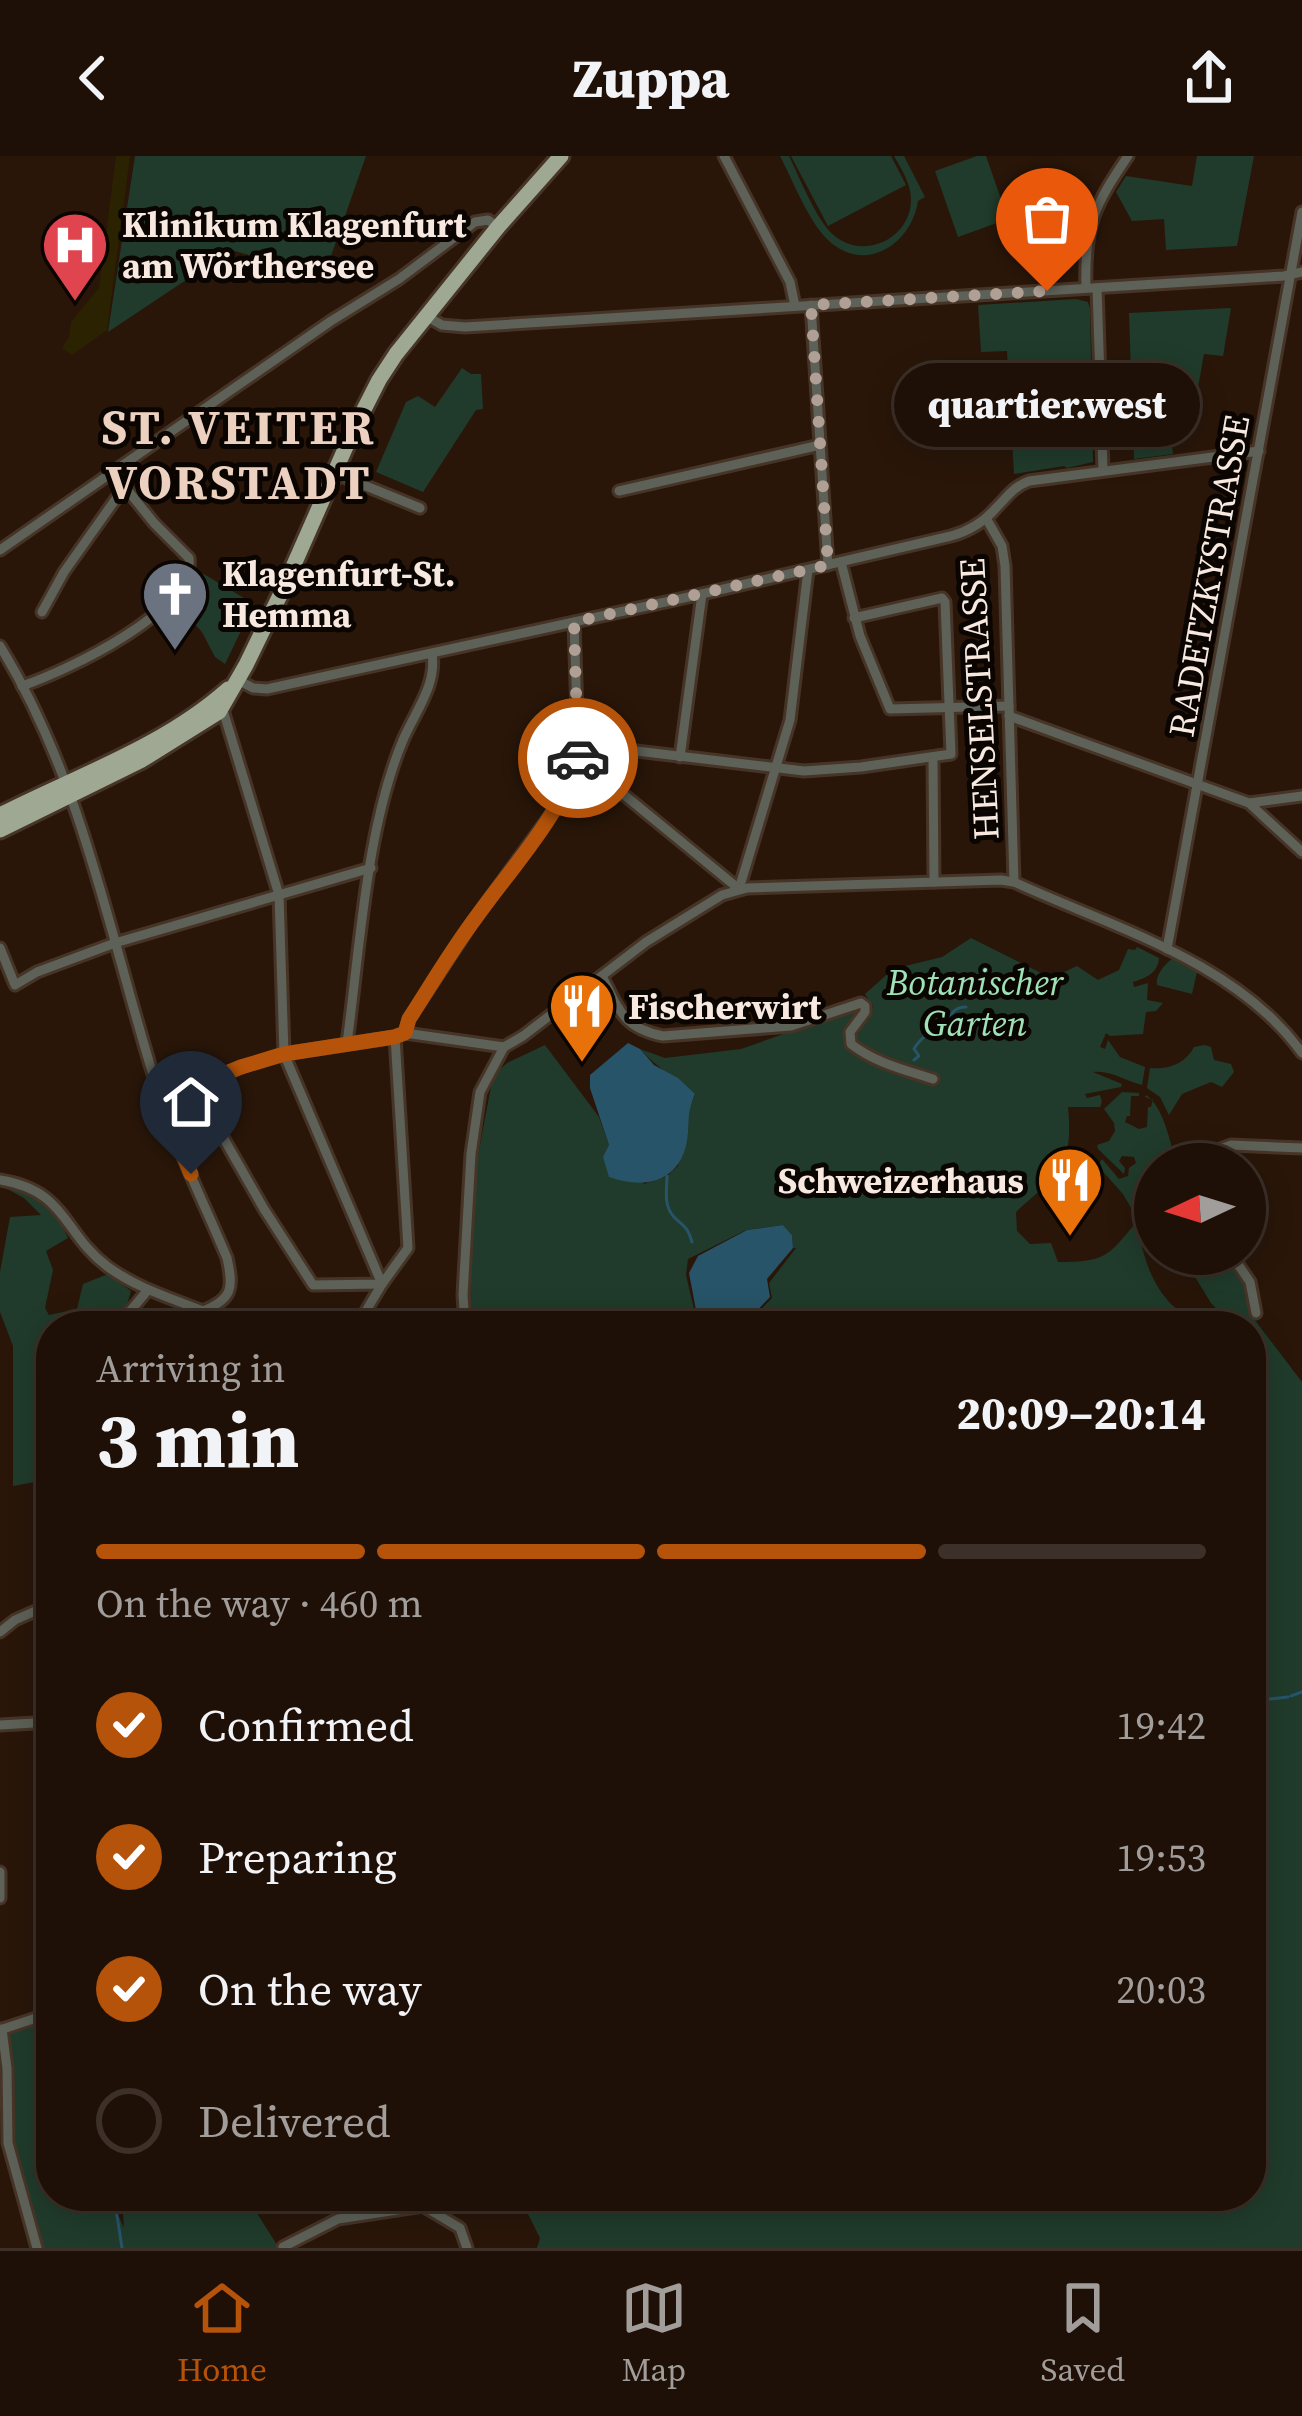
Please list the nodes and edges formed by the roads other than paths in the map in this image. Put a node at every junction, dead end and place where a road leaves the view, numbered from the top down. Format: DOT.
graph roads {
  1 [pos="561,156"];
  2 [pos="724,156"];
  3 [pos="1128,156"];
  4 [pos="1302,212"];
  5 [pos="498,227"];
  6 [pos="1296,274"];
  7 [pos="1091,288"];
  8 [pos="811,305"];
  9 [pos="795,306"];
  10 [pos="426,316"];
  11 [pos="820,446"];
  12 [pos="1259,451"];
  13 [pos="1103,470"];
  14 [pos="113,472"];
  15 [pos="334,473"];
  16 [pos="125,487"];
  17 [pos="619,491"];
  18 [pos="420,508"];
  19 [pos="986,518"];
  20 [pos="0,550"];
  21 [pos="841,562"];
  22 [pos="828,565"];
  23 [pos="808,569"];
  24 [pos="701,594"];
  25 [pos="42,612"];
  26 [pos="854,618"];
  27 [pos="574,622"];
  28 [pos="0,646"];
  29 [pos="432,654"];
  30 [pos="238,680"];
  31 [pos="22,686"];
  32 [pos="221,702"];
  33 [pos="950,708"];
  34 [pos="1009,711"];
  35 [pos="578,744"];
  36 [pos="578,757"];
  37 [pos="680,757"];
  38 [pos="932,758"];
  39 [pos="776,768"];
  40 [pos="1198,786"];
  41 [pos="68,789"];
  42 [pos="1302,796"];
  43 [pos="1249,803"];
  44 [pos="0,815"];
  45 [pos="0,830"];
  46 [pos="1302,852"];
  47 [pos="371,868"];
  48 [pos="934,882"];
  49 [pos="1014,882"];
  50 [pos="739,889"];
  51 [pos="278,896"];
  52 [pos="115,943"];
  53 [pos="0,948"];
  54 [pos="1167,949"];
  55 [pos="602,976"];
  56 [pos="400,1035"];
  57 [pos="347,1043"];
  58 [pos="505,1047"];
  59 [pos="1302,1053"];
  60 [pos="284,1054"];
  61 [pos="933,1079"];
  62 [pos="196,1086"];
  63 [pos="161,1100"];
  64 [pos="1266,1146"];
  65 [pos="1302,1148"];
  66 [pos="0,1180"];
  67 [pos="1245,1275"];
  68 [pos="382,1285"];
  69 [pos="147,1292"];
  70 [pos="131,1311"];
  71 [pos="188,1311"];
  72 [pos="210,1311"];
  73 [pos="366,1311"];
  74 [pos="464,1311"];
  75 [pos="1256,1311"];
  76 [pos="36,1611"];
  77 [pos="0,1632"];
  78 [pos="36,1723"];
  79 [pos="0,1725"];
  80 [pos="0,1871"];
  81 [pos="0,1898"];
  82 [pos="36,2017"];
  83 [pos="1,2030"];
  84 [pos="378,2211"];
  85 [pos="439,2211"];
  86 [pos="283,2247"];
  87 [pos="38,2248"];
  88 [pos="467,2248"];
  1 -- 5 [label="main road"];
  2 -- 9 [label="street"];
  3 -- 7 [label="street"];
  4 -- 6 [label="street, RADETZKYSTRASSE"];
  5 -- 10 [label="main road"];
  5 -- 14 [label="street"];
  6 -- 7 [label="street"];
  6 -- 12 [label="street, RADETZKYSTRASSE"];
  7 -- 8 [label="street"];
  7 -- 13 [label="street"];
  8 -- 9 [label="street"];
  8 -- 11 [label="street"];
  9 -- 10 [label="street"];
  10 -- 15 [label="main road"];
  11 -- 17 [label="street"];
  11 -- 22 [label="street"];
  12 -- 13 [label="street"];
  12 -- 40 [label="street, RADETZKYSTRASSE"];
  13 -- 19 [label="street"];
  14 -- 16 [label="street"];
  14 -- 20 [label="street"];
  15 -- 18 [label="street"];
  15 -- 30 [label="main road"];
  16 -- 25 [label="street"];
  16 -- 31 [label="street"];
  19 -- 21 [label="street"];
  19 -- 34 [label="street, HENSELSTRASSE"];
  21 -- 22 [label="street"];
  21 -- 26 [label="street"];
  22 -- 23 [label="street"];
  23 -- 24 [label="street"];
  23 -- 39 [label="street"];
  24 -- 27 [label="street"];
  24 -- 37 [label="street"];
  26 -- 33 [label="street"];
  26 -- 33 [label="street"];
  27 -- 29 [label="street"];
  27 -- 35 [label="street"];
  28 -- 31 [label="street"];
  29 -- 30 [label="street"];
  29 -- 47 [label="street"];
  30 -- 32 [label="main road"];
  31 -- 41 [label="street"];
  32 -- 41 [label="main road"];
  32 -- 51 [label="street"];
  33 -- 34 [label="street"];
  33 -- 38 [label="street"];
  34 -- 40 [label="street"];
  34 -- 49 [label="street, HENSELSTRASSE"];
  35 -- 36 [label="street"];
  35 -- 37 [label="street"];
  36 -- 50 [label="street"];
  36 -- 56 [label="street"];
  37 -- 39 [label="street"];
  38 -- 39 [label="street"];
  38 -- 48 [label="street"];
  39 -- 50 [label="street"];
  40 -- 43 [label="street"];
  40 -- 54 [label="street, RADETZKYSTRASSE"];
  41 -- 44 [label="main road"];
  41 -- 45 [label="main road"];
  41 -- 52 [label="street"];
  42 -- 43 [label="street"];
  43 -- 46 [label="street"];
  47 -- 51 [label="street"];
  47 -- 57 [label="street"];
  48 -- 49 [label="street"];
  48 -- 50 [label="street"];
  49 -- 54 [label="street"];
  50 -- 55 [label="street"];
  51 -- 52 [label="street"];
  51 -- 60 [label="street"];
  52 -- 53 [label="street"];
  52 -- 63 [label="street"];
  54 -- 59 [label="street"];
  55 -- 58 [label="street"];
  55 -- 61 [label="street"];
  56 -- 57 [label="street"];
  56 -- 58 [label="street"];
  56 -- 68 [label="street"];
  57 -- 60 [label="street"];
  58 -- 74 [label="street"];
  60 -- 62 [label="street"];
  60 -- 68 [label="street"];
  62 -- 63 [label="street"];
  62 -- 68 [label="street"];
  63 -- 72 [label="street"];
  64 -- 65 [label="street"];
  66 -- 69 [label="street"];
  67 -- 75 [label="street"];
  68 -- 73 [label="street"];
  69 -- 70 [label="street"];
  69 -- 71 [label="street"];
  76 -- 77 [label="street"];
  78 -- 79 [label="street"];
  80 -- 81 [label="street"];
  82 -- 83 [label="street"];
  83 -- 87 [label="street"];
  84 -- 86 [label="street"];
  85 -- 88 [label="street"];
}
